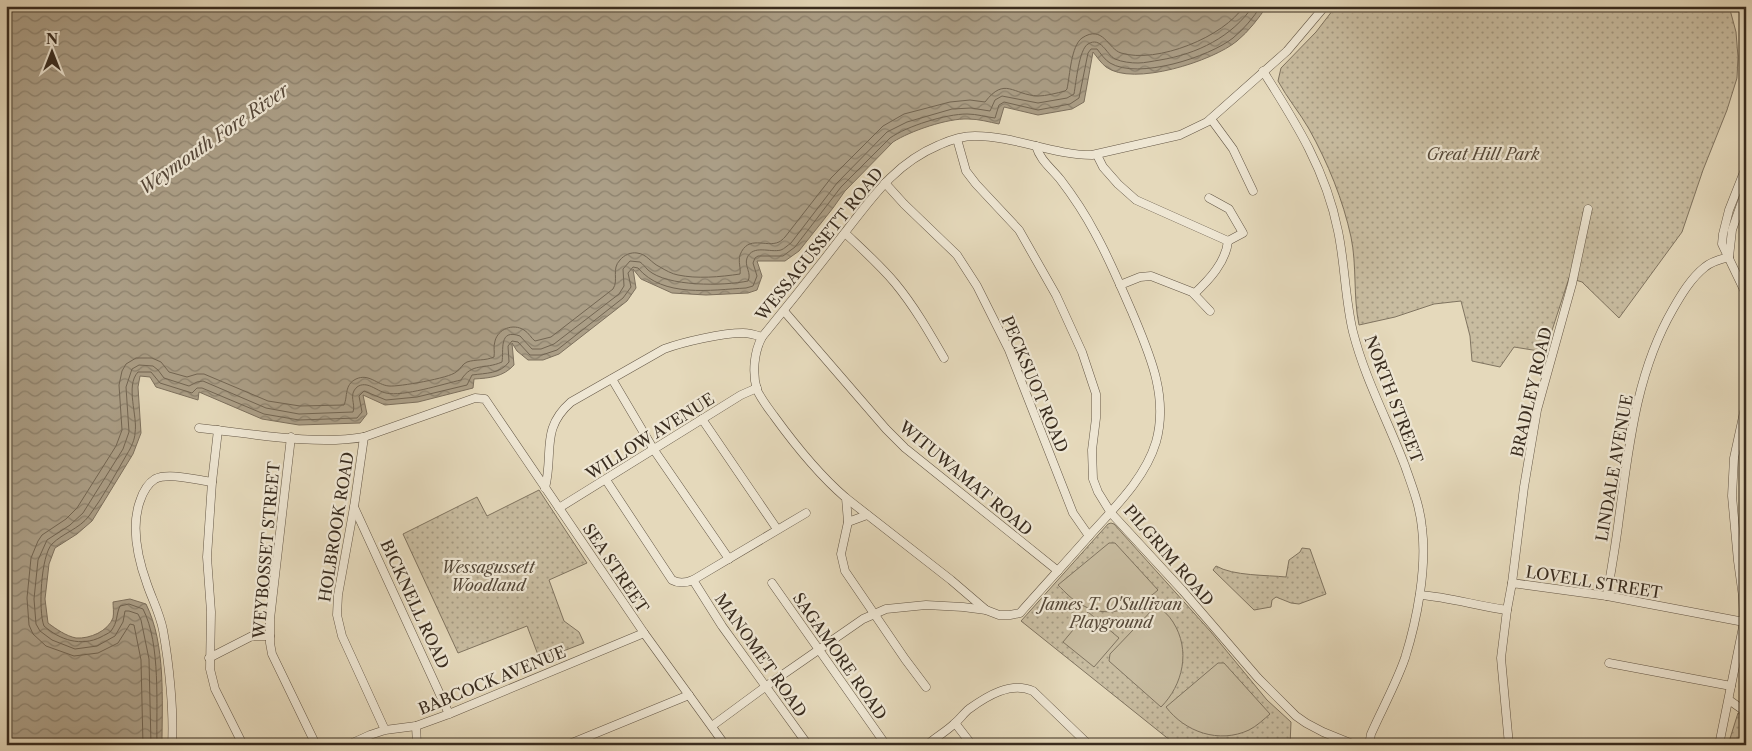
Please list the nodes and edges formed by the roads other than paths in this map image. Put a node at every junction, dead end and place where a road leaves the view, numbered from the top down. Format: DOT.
graph roads {
  1 [pos="1325,6"];
  2 [pos="1263,71"];
  3 [pos="1211,119"];
  4 [pos="957,139"];
  5 [pos="1036,146"];
  6 [pos="1097,155"];
  7 [pos="1746,167"];
  8 [pos="885,183"];
  9 [pos="1746,190"];
  10 [pos="1253,191"];
  11 [pos="1209,198"];
  12 [pos="1588,209"];
  13 [pos="845,234"];
  14 [pos="1228,241"];
  15 [pos="1729,256"];
  16 [pos="1120,285"];
  17 [pos="1194,294"];
  18 [pos="1746,294"];
  19 [pos="784,311"];
  20 [pos="1210,312"];
  21 [pos="762,337"];
  22 [pos="944,358"];
  23 [pos="612,379"];
  24 [pos="757,388"];
  25 [pos="1746,403"];
  26 [pos="702,419"];
  27 [pos="199,428"];
  28 [pos="218,430"];
  29 [pos="291,438"];
  30 [pos="364,438"];
  31 [pos="654,450"];
  32 [pos="606,480"];
  33 [pos="212,482"];
  34 [pos="545,488"];
  35 [pos="846,498"];
  36 [pos="354,506"];
  37 [pos="559,508"];
  38 [pos="806,513"];
  39 [pos="1110,513"];
  40 [pos="867,516"];
  41 [pos="848,522"];
  42 [pos="777,529"];
  43 [pos="1089,536"];
  44 [pos="729,559"];
  45 [pos="1058,571"];
  46 [pos="693,580"];
  47 [pos="772,583"];
  48 [pos="1512,583"];
  49 [pos="1420,595"];
  50 [pos="1606,596"];
  51 [pos="986,610"];
  52 [pos="1507,610"];
  53 [pos="873,614"];
  54 [pos="1744,622"];
  55 [pos="644,633"];
  56 [pos="270,636"];
  57 [pos="820,650"];
  58 [pos="210,658"];
  59 [pos="1609,663"];
  60 [pos="1731,686"];
  61 [pos="765,687"];
  62 [pos="926,687"];
  63 [pos="689,695"];
  64 [pos="1729,700"];
  65 [pos="1746,712"];
  66 [pos="449,714"];
  67 [pos="955,723"];
  68 [pos="416,726"];
  69 [pos="712,726"];
  70 [pos="385,730"];
  71 [pos="356,743"];
  72 [pos="172,745"];
  73 [pos="244,745"];
  74 [pos="316,745"];
  75 [pos="348,745"];
  76 [pos="417,745"];
  77 [pos="567,745"];
  78 [pos="725,745"];
  79 [pos="808,745"];
  80 [pos="886,745"];
  81 [pos="928,745"];
  82 [pos="972,745"];
  83 [pos="1089,745"];
  84 [pos="1355,745"];
  85 [pos="1369,745"];
  86 [pos="1509,745"];
  87 [pos="1719,745"];
  1 -- 2 [label="street, WESSAGUSSETT ROAD"];
  2 -- 3 [label="street, WESSAGUSSETT ROAD"];
  2 -- 49 [label="street, NORTH STREET"];
  3 -- 6 [label="street, WESSAGUSSETT ROAD"];
  3 -- 10 [label="street"];
  4 -- 5 [label="street, WESSAGUSSETT ROAD"];
  4 -- 8 [label="street, WESSAGUSSETT ROAD"];
  4 -- 39 [label="street"];
  5 -- 6 [label="street, WESSAGUSSETT ROAD"];
  5 -- 16 [label="street, PILGRIM ROAD"];
  6 -- 14 [label="street"];
  7 -- 15 [label="street"];
  8 -- 13 [label="street, WESSAGUSSETT ROAD"];
  8 -- 43 [label="street, PECKSUOT ROAD"];
  9 -- 15 [label="street"];
  11 -- 14 [label="street"];
  12 -- 48 [label="street, BRADLEY ROAD"];
  13 -- 19 [label="street, WESSAGUSSETT ROAD"];
  13 -- 22 [label="street"];
  14 -- 17 [label="street"];
  15 -- 18 [label="street"];
  15 -- 50 [label="street, LINDALE AVENUE"];
  16 -- 17 [label="street"];
  16 -- 39 [label="street, PILGRIM ROAD"];
  17 -- 20 [label="street"];
  19 -- 21 [label="street, WESSAGUSSETT ROAD"];
  19 -- 45 [label="street, WITUWAMAT ROAD"];
  21 -- 23 [label="street"];
  21 -- 24 [label="street, WESSAGUSSETT ROAD"];
  23 -- 31 [label="street"];
  23 -- 34 [label="street"];
  24 -- 26 [label="street, WILLOW AVENUE"];
  24 -- 35 [label="street, WESSAGUSSETT ROAD"];
  25 -- 54 [label="street"];
  26 -- 31 [label="street, WILLOW AVENUE"];
  26 -- 42 [label="street"];
  27 -- 28 [label="street"];
  28 -- 29 [label="street"];
  28 -- 33 [label="street"];
  29 -- 30 [label="street"];
  29 -- 56 [label="street, WEYBOSSET STREET"];
  30 -- 34 [label="street, SEA STREET"];
  30 -- 36 [label="street, HOLBROOK ROAD"];
  31 -- 32 [label="street, WILLOW AVENUE"];
  31 -- 44 [label="street"];
  32 -- 37 [label="street, WILLOW AVENUE"];
  32 -- 46 [label="street"];
  33 -- 58 [label="street"];
  33 -- 72 [label="street"];
  34 -- 37 [label="street, SEA STREET"];
  35 -- 40 [label="street, WESSAGUSSETT ROAD"];
  35 -- 41 [label="street"];
  36 -- 66 [label="street, BICKNELL ROAD"];
  36 -- 70 [label="street, HOLBROOK ROAD"];
  37 -- 55 [label="street, SEA STREET"];
  38 -- 42 [label="street"];
  39 -- 43 [label="street"];
  39 -- 84 [label="street, PILGRIM ROAD"];
  40 -- 41 [label="street"];
  40 -- 51 [label="street, WESSAGUSSETT ROAD"];
  41 -- 53 [label="street"];
  42 -- 44 [label="street"];
  43 -- 45 [label="street"];
  44 -- 46 [label="street"];
  45 -- 51 [label="street"];
  46 -- 61 [label="street, MANOMET ROAD"];
  47 -- 57 [label="street, SAGAMORE ROAD"];
  48 -- 50 [label="street, LOVELL STREET"];
  48 -- 52 [label="street, LOVELL STREET"];
  49 -- 52 [label="street"];
  49 -- 85 [label="street, NORTH STREET"];
  50 -- 54 [label="street, LOVELL STREET"];
  51 -- 53 [label="street"];
  52 -- 86 [label="street, LOVELL STREET"];
  53 -- 57 [label="street"];
  53 -- 62 [label="street"];
  54 -- 60 [label="street"];
  55 -- 63 [label="street, SEA STREET"];
  55 -- 66 [label="street, BABCOCK AVENUE"];
  56 -- 58 [label="street"];
  56 -- 74 [label="street, WEYBOSSET STREET"];
  57 -- 61 [label="street"];
  57 -- 80 [label="street, SAGAMORE ROAD"];
  58 -- 73 [label="street"];
  59 -- 60 [label="street"];
  60 -- 64 [label="street"];
  61 -- 69 [label="street"];
  61 -- 79 [label="street, MANOMET ROAD"];
  63 -- 69 [label="street, SEA STREET"];
  63 -- 77 [label="street"];
  64 -- 65 [label="street"];
  64 -- 87 [label="street"];
  66 -- 68 [label="street, BABCOCK AVENUE"];
  67 -- 81 [label="street"];
  67 -- 82 [label="street"];
  67 -- 83 [label="street"];
  68 -- 70 [label="street, BABCOCK AVENUE"];
  68 -- 76 [label="street"];
  69 -- 78 [label="street, SEA STREET"];
  70 -- 71 [label="street, BABCOCK AVENUE"];
  71 -- 75 [label="street, BABCOCK AVENUE"];
}
